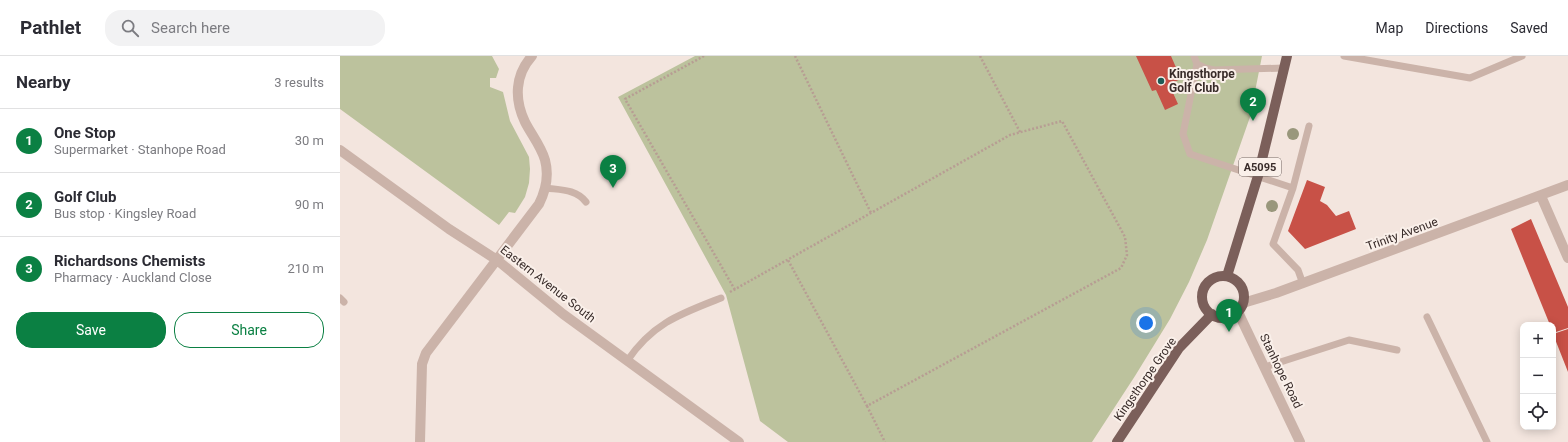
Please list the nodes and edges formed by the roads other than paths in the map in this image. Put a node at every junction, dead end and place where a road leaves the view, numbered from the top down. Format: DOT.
graph roads {
  1 [pos="532,56"];
  2 [pos="1194,56"];
  3 [pos="1287,56"];
  4 [pos="1344,56"];
  5 [pos="1522,56"];
  6 [pos="1197,64"];
  7 [pos="1284,68"];
  8 [pos="1309,126"];
  9 [pos="340,150"];
  10 [pos="1258,176"];
  11 [pos="1568,185"];
  12 [pos="546,188"];
  13 [pos="1293,188"];
  14 [pos="1541,196"];
  15 [pos="586,202"];
  16 [pos="1568,258"];
  17 [pos="497,260"];
  18 [pos="1227,276"];
  19 [pos="1303,284"];
  20 [pos="721,298"];
  21 [pos="1240,307"];
  22 [pos="1212,314"];
  23 [pos="1427,317"];
  24 [pos="1397,350"];
  25 [pos="627,361"];
  26 [pos="1265,368"];
  27 [pos="420,442"];
  28 [pos="739,442"];
  29 [pos="1117,442"];
  30 [pos="1300,442"];
  31 [pos="1487,442"];
  1 -- 12 [label="street"];
  2 -- 6 [label="lane"];
  3 -- 7 [label="main road, A5095"];
  4 -- 5 [label="lane"];
  6 -- 7 [label="lane"];
  6 -- 10 [label="lane"];
  7 -- 10 [label="main road, A5095"];
  8 -- 13 [label="lane"];
  9 -- 17 [label="street, Eastern Avenue South"];
  10 -- 13 [label="lane"];
  10 -- 18 [label="main road, A5095"];
  11 -- 14 [label="street, Trinity Avenue"];
  12 -- 15 [label="lane"];
  12 -- 17 [label="street"];
  13 -- 19 [label="lane"];
  14 -- 16 [label="street"];
  14 -- 19 [label="street, Trinity Avenue"];
  17 -- 25 [label="street, Eastern Avenue South"];
  17 -- 27 [label="street"];
  18 -- 21 [label="main road"];
  18 -- 22 [label="main road"];
  19 -- 21 [label="street, Trinity Avenue"];
  20 -- 25 [label="lane"];
  21 -- 22 [label="main road"];
  21 -- 26 [label="street, Stanhope Road"];
  22 -- 29 [label="main road, Kingsthorpe Grove"];
  23 -- 31 [label="lane"];
  24 -- 26 [label="lane"];
  25 -- 28 [label="street, Eastern Avenue South"];
  26 -- 30 [label="street, Stanhope Road"];
}
